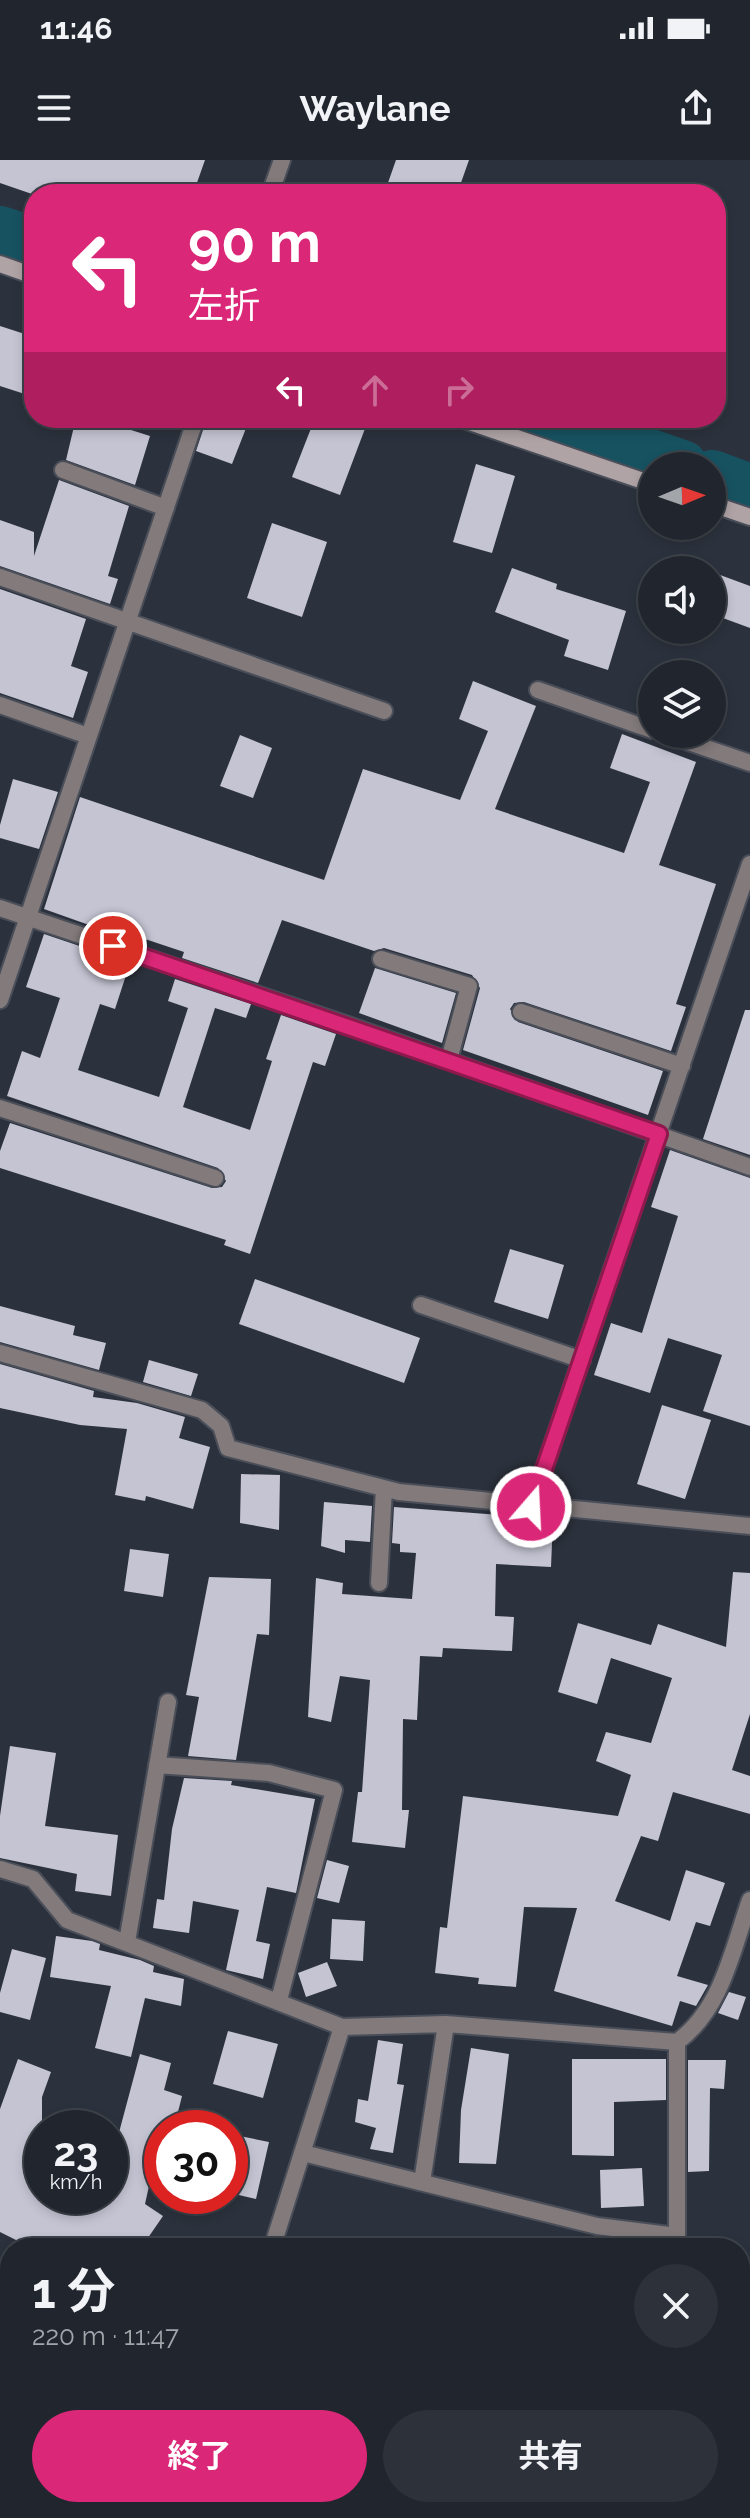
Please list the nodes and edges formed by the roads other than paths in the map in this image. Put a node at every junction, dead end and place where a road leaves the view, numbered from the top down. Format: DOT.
graph roads {
  1 [pos="282,160"];
  2 [pos="274,184"];
  3 [pos="0,264"];
  4 [pos="24,272"];
  5 [pos="193,428"];
  6 [pos="487,428"];
  7 [pos="63,470"];
  8 [pos="638,479"];
  9 [pos="166,508"];
  10 [pos="726,509"];
  11 [pos="750,517"];
  12 [pos="0,577"];
  13 [pos="127,623"];
  14 [pos="538,690"];
  15 [pos="0,705"];
  16 [pos="384,711"];
  17 [pos="638,725"];
  18 [pos="88,736"];
  19 [pos="706,748"];
  20 [pos="750,763"];
  21 [pos="750,864"];
  22 [pos="0,908"];
  23 [pos="27,917"];
  24 [pos="381,959"];
  25 [pos="0,1000"];
  26 [pos="521,1012"];
  27 [pos="449,1060"];
  28 [pos="682,1066"];
  29 [pos="0,1108"];
  30 [pos="659,1134"];
  31 [pos="750,1167"];
  32 [pos="215,1178"];
  33 [pos="421,1305"];
  34 [pos="0,1353"];
  35 [pos="582,1360"];
  36 [pos="384,1488"];
  37 [pos="531,1507"];
  38 [pos="750,1526"];
  39 [pos="379,1583"];
  40 [pos="168,1702"];
  41 [pos="157,1765"];
  42 [pos="0,1869"];
  43 [pos="750,1900"];
  44 [pos="127,1942"];
  45 [pos="279,2000"];
  46 [pos="446,2024"];
  47 [pos="342,2027"];
  48 [pos="677,2042"];
  49 [pos="303,2153"];
  50 [pos="422,2182"];
  51 [pos="275,2238"];
  52 [pos="657,2238"];
  53 [pos="677,2238"];
  1 -- 2 [label="street"];
  3 -- 4 [label="street"];
  5 -- 9 [label="street"];
  6 -- 8 [label="street"];
  7 -- 9 [label="street"];
  9 -- 13 [label="street"];
  10 -- 11 [label="street"];
  12 -- 13 [label="street"];
  13 -- 16 [label="street"];
  13 -- 18 [label="street"];
  14 -- 17 [label="street"];
  15 -- 18 [label="street"];
  18 -- 23 [label="street"];
  19 -- 20 [label="street"];
  21 -- 28 [label="street"];
  22 -- 23 [label="street"];
  23 -- 25 [label="street"];
  23 -- 27 [label="street"];
  24 -- 27 [label="street"];
  26 -- 28 [label="street"];
  27 -- 30 [label="street"];
  28 -- 30 [label="street"];
  29 -- 32 [label="street"];
  30 -- 31 [label="street"];
  30 -- 35 [label="street"];
  33 -- 35 [label="street"];
  34 -- 36 [label="street"];
  35 -- 37 [label="street"];
  36 -- 37 [label="street"];
  36 -- 39 [label="street"];
  37 -- 38 [label="street"];
  40 -- 41 [label="street"];
  41 -- 44 [label="street"];
  41 -- 45 [label="street"];
  42 -- 44 [label="street"];
  43 -- 48 [label="street"];
  44 -- 45 [label="street"];
  45 -- 47 [label="street"];
  46 -- 47 [label="street"];
  46 -- 48 [label="street"];
  46 -- 50 [label="street"];
  47 -- 49 [label="street"];
  48 -- 53 [label="street"];
  49 -- 50 [label="street"];
  49 -- 51 [label="street"];
  50 -- 52 [label="street"];
}
